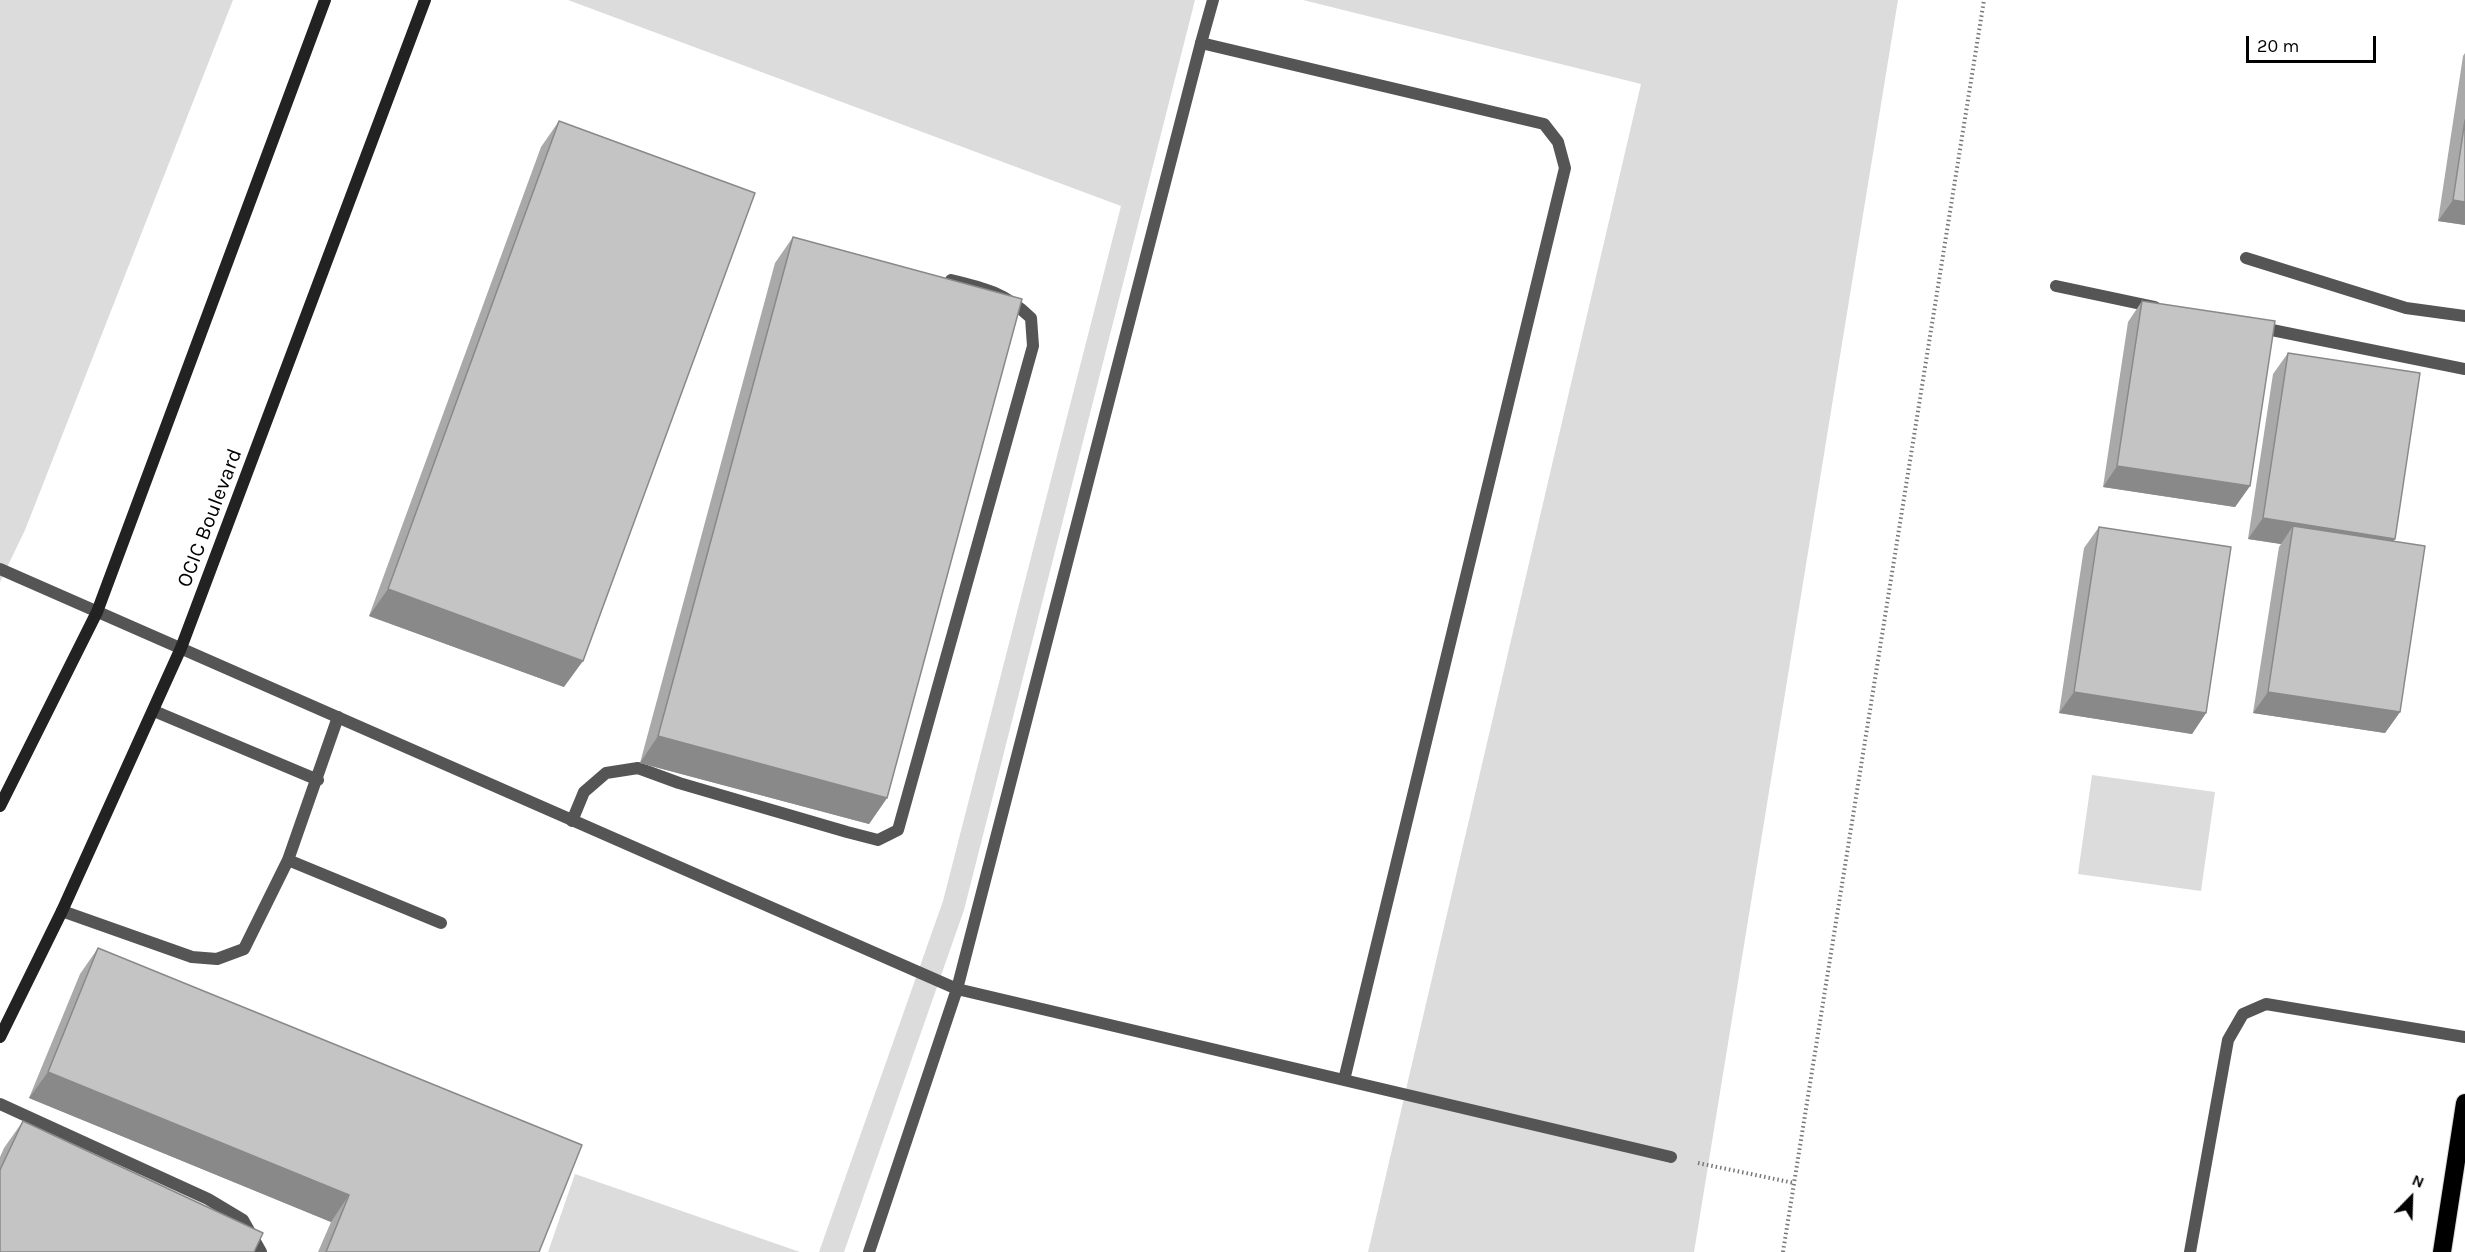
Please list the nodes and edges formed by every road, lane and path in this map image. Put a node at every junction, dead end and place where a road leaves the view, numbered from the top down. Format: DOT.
graph roads {
  1 [pos="326,0"];
  2 [pos="425,0"];
  3 [pos="1213,0"];
  4 [pos="1984,0"];
  5 [pos="1201,43"];
  6 [pos="2246,258"];
  7 [pos="944,278"];
  8 [pos="2056,286"];
  9 [pos="2173,310"];
  10 [pos="2465,316"];
  11 [pos="2243,324"];
  12 [pos="2465,369"];
  13 [pos="0,569"];
  14 [pos="97,612"];
  15 [pos="182,648"];
  16 [pos="154,711"];
  17 [pos="338,717"];
  18 [pos="318,780"];
  19 [pos="0,806"];
  20 [pos="572,820"];
  21 [pos="288,860"];
  22 [pos="62,911"];
  23 [pos="441,923"];
  24 [pos="957,989"];
  25 [pos="0,1037"];
  26 [pos="2465,1037"];
  27 [pos="1344,1080"];
  28 [pos="2465,1103"];
  29 [pos="0,1104"];
  30 [pos="1671,1157"];
  31 [pos="1794,1183"];
  32 [pos="261,1252"];
  33 [pos="869,1252"];
  34 [pos="1784,1252"];
  35 [pos="2190,1252"];
  36 [pos="2442,1252"];
  1 -- 14 [label="street"];
  2 -- 15 [label="street, OCIC Boulevard"];
  3 -- 5 [label="street"];
  4 -- 31 [label="path"];
  5 -- 24 [label="street"];
  5 -- 27 [label="street"];
  6 -- 10 [label="street"];
  7 -- 20 [label="street"];
  8 -- 9 [label="street"];
  11 -- 12 [label="street"];
  13 -- 14 [label="street"];
  14 -- 15 [label="street"];
  14 -- 19 [label="street"];
  15 -- 16 [label="street, OCIC Boulevard"];
  15 -- 17 [label="street"];
  16 -- 18 [label="street"];
  16 -- 22 [label="street, OCIC Boulevard"];
  17 -- 18 [label="street"];
  17 -- 20 [label="street"];
  18 -- 21 [label="street"];
  20 -- 24 [label="street"];
  21 -- 22 [label="street"];
  21 -- 23 [label="street"];
  22 -- 25 [label="street, OCIC Boulevard"];
  24 -- 27 [label="street"];
  24 -- 33 [label="street"];
  26 -- 35 [label="street"];
  27 -- 30 [label="street"];
  28 -- 36 [label="highway"];
  29 -- 32 [label="street"];
  30 -- 31 [label="path"];
  31 -- 34 [label="path"];
}
